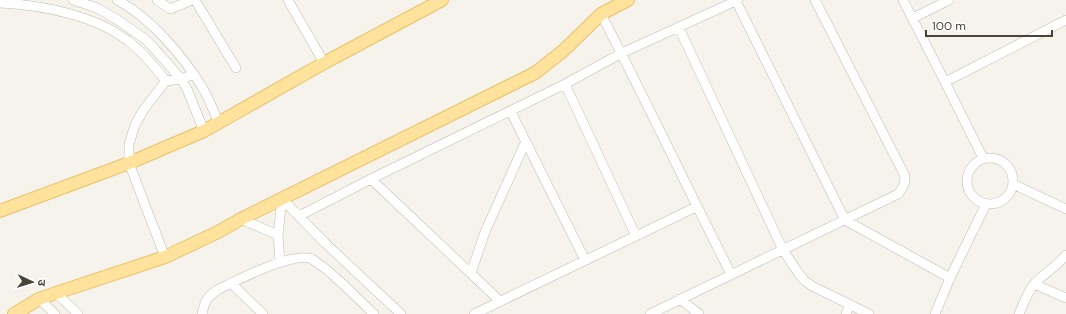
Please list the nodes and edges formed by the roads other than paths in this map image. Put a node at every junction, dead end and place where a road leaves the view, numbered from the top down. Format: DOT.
graph roads {
  1 [pos="73,0"];
  2 [pos="117,0"];
  3 [pos="157,0"];
  4 [pos="192,0"];
  5 [pos="196,0"];
  6 [pos="288,0"];
  7 [pos="442,0"];
  8 [pos="628,0"];
  9 [pos="737,0"];
  10 [pos="815,0"];
  11 [pos="904,0"];
  12 [pos="949,0"];
  13 [pos="0,3"];
  14 [pos="601,14"];
  15 [pos="913,18"];
  16 [pos="1066,20"];
  17 [pos="679,28"];
  18 [pos="622,53"];
  19 [pos="324,63"];
  20 [pos="236,68"];
  21 [pos="194,74"];
  22 [pos="181,80"];
  23 [pos="166,81"];
  24 [pos="945,82"];
  25 [pos="565,84"];
  26 [pos="511,112"];
  27 [pos="219,124"];
  28 [pos="204,131"];
  29 [pos="526,141"];
  30 [pos="983,158"];
  31 [pos="129,163"];
  32 [pos="371,179"];
  33 [pos="1013,184"];
  34 [pos="282,199"];
  35 [pos="986,204"];
  36 [pos="696,207"];
  37 [pos="1066,209"];
  38 [pos="0,211"];
  39 [pos="299,216"];
  40 [pos="241,219"];
  41 [pos="845,220"];
  42 [pos="278,235"];
  43 [pos="636,236"];
  44 [pos="783,250"];
  45 [pos="1066,255"];
  46 [pos="165,256"];
  47 [pos="585,260"];
  48 [pos="280,262"];
  49 [pos="470,273"];
  50 [pos="730,274"];
  51 [pos="950,278"];
  52 [pos="231,283"];
  53 [pos="1034,284"];
  54 [pos="56,293"];
  55 [pos="1066,298"];
  56 [pos="39,299"];
  57 [pos="680,300"];
  58 [pos="500,301"];
  59 [pos="850,305"];
  60 [pos="14,314"];
  61 [pos="55,314"];
  62 [pos="78,314"];
  63 [pos="202,314"];
  64 [pos="264,314"];
  65 [pos="374,314"];
  66 [pos="401,314"];
  67 [pos="474,314"];
  68 [pos="650,314"];
  69 [pos="699,314"];
  70 [pos="846,314"];
  71 [pos="869,314"];
  72 [pos="935,314"];
  73 [pos="1019,314"];
  1 -- 22 [label="street"];
  2 -- 21 [label="street"];
  3 -- 4 [label="street"];
  5 -- 20 [label="street"];
  6 -- 19 [label="street"];
  7 -- 19 [label="main road"];
  8 -- 14 [label="main road"];
  9 -- 17 [label="street"];
  9 -- 41 [label="street"];
  10 -- 41 [label="street"];
  11 -- 15 [label="street"];
  12 -- 15 [label="street"];
  13 -- 23 [label="street"];
  14 -- 18 [label="street"];
  14 -- 34 [label="main road"];
  15 -- 24 [label="street"];
  16 -- 24 [label="street"];
  17 -- 18 [label="street"];
  17 -- 44 [label="street"];
  18 -- 25 [label="street"];
  18 -- 36 [label="street"];
  19 -- 27 [label="main road"];
  21 -- 22 [label="street"];
  21 -- 27 [label="street"];
  22 -- 23 [label="street"];
  22 -- 28 [label="street"];
  23 -- 31 [label="street"];
  24 -- 30 [label="street"];
  25 -- 26 [label="street"];
  25 -- 43 [label="street"];
  26 -- 29 [label="street"];
  26 -- 32 [label="street"];
  27 -- 28 [label="main road"];
  28 -- 31 [label="main road"];
  29 -- 47 [label="street"];
  29 -- 49 [label="street"];
  30 -- 33 [label="street"];
  30 -- 35 [label="street"];
  31 -- 38 [label="main road"];
  31 -- 46 [label="street"];
  32 -- 39 [label="street"];
  32 -- 49 [label="street"];
  33 -- 35 [label="street"];
  33 -- 37 [label="street"];
  34 -- 39 [label="street"];
  34 -- 40 [label="main road"];
  34 -- 42 [label="street"];
  35 -- 51 [label="street"];
  36 -- 43 [label="street"];
  36 -- 50 [label="street"];
  39 -- 66 [label="street"];
  40 -- 42 [label="street"];
  40 -- 46 [label="main road"];
  41 -- 44 [label="street"];
  41 -- 51 [label="street"];
  42 -- 48 [label="street"];
  43 -- 47 [label="street"];
  44 -- 50 [label="street"];
  44 -- 59 [label="street"];
  45 -- 53 [label="street"];
  46 -- 54 [label="main road"];
  47 -- 58 [label="street"];
  48 -- 52 [label="street"];
  48 -- 65 [label="street"];
  49 -- 58 [label="street"];
  50 -- 57 [label="street"];
  51 -- 72 [label="street"];
  52 -- 63 [label="street"];
  52 -- 64 [label="street"];
  53 -- 55 [label="street"];
  53 -- 73 [label="street"];
  54 -- 56 [label="main road"];
  54 -- 62 [label="street"];
  56 -- 60 [label="main road"];
  56 -- 61 [label="street"];
  57 -- 68 [label="street"];
  57 -- 69 [label="street"];
  58 -- 67 [label="street"];
  59 -- 70 [label="street"];
  59 -- 71 [label="street"];
}
